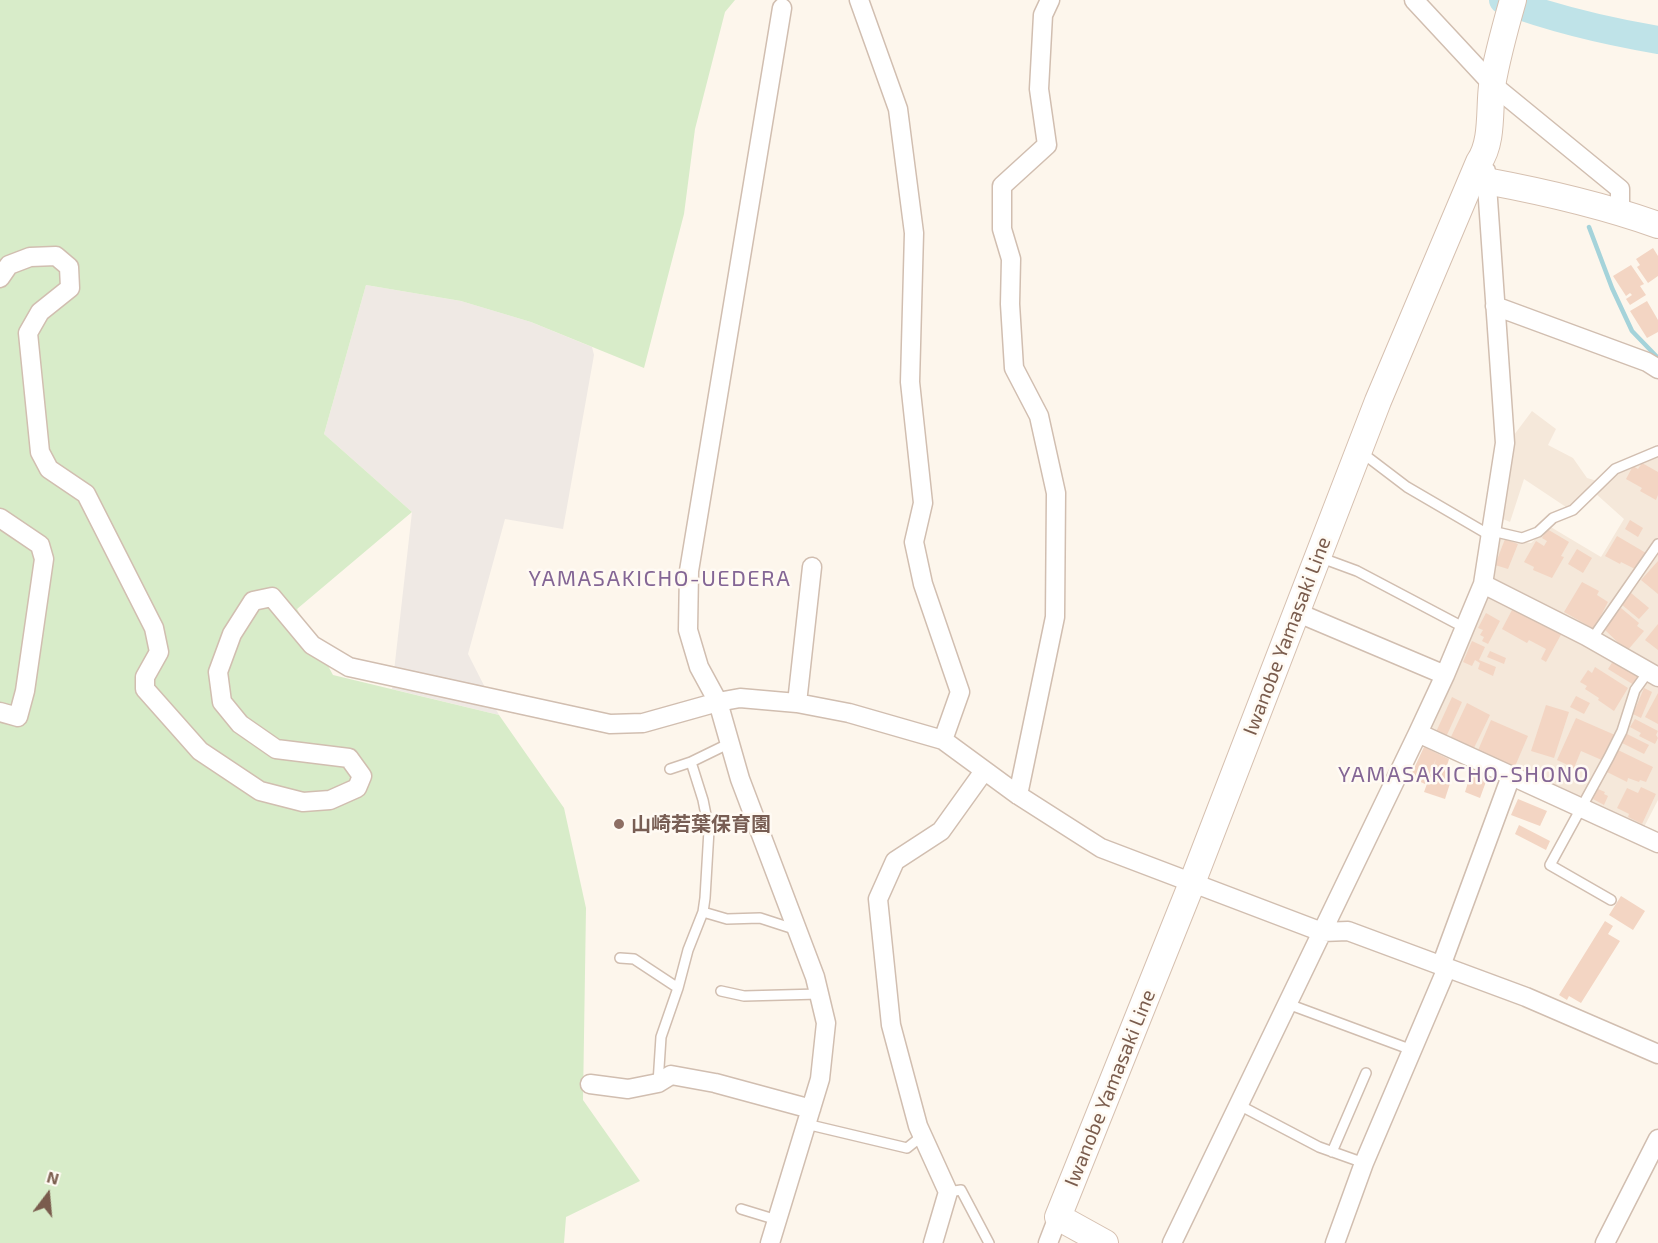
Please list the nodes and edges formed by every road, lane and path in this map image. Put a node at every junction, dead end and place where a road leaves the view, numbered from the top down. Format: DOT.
graph roads {
  1 [pos="859,0"];
  2 [pos="1050,0"];
  3 [pos="1414,0"];
  4 [pos="1513,0"];
  5 [pos="782,8"];
  6 [pos="1492,85"];
  7 [pos="1486,152"];
  8 [pos="1486,181"];
  9 [pos="1620,212"];
  10 [pos="1658,225"];
  11 [pos="0,278"];
  12 [pos="1495,306"];
  13 [pos="1658,369"];
  14 [pos="1359,450"];
  15 [pos="1658,451"];
  16 [pos="0,518"];
  17 [pos="1492,534"];
  18 [pos="1658,544"];
  19 [pos="1318,557"];
  20 [pos="812,567"];
  21 [pos="1483,584"];
  22 [pos="1296,612"];
  23 [pos="1465,628"];
  24 [pos="1592,639"];
  25 [pos="1655,674"];
  26 [pos="1445,675"];
  27 [pos="718,702"];
  28 [pos="797,703"];
  29 [pos="0,712"];
  30 [pos="1418,733"];
  31 [pos="943,740"];
  32 [pos="730,743"];
  33 [pos="692,762"];
  34 [pos="670,769"];
  35 [pos="984,771"];
  36 [pos="1511,776"];
  37 [pos="1018,795"];
  38 [pos="1582,808"];
  39 [pos="1658,843"];
  40 [pos="1192,883"];
  41 [pos="1611,900"];
  42 [pos="703,912"];
  43 [pos="797,930"];
  44 [pos="1323,932"];
  45 [pos="620,958"];
  46 [pos="1444,967"];
  47 [pos="678,988"];
  48 [pos="721,991"];
  49 [pos="819,994"];
  50 [pos="1288,1004"];
  51 [pos="1412,1050"];
  52 [pos="1658,1054"];
  53 [pos="1366,1073"];
  54 [pos="658,1083"];
  55 [pos="590,1084"];
  56 [pos="1239,1105"];
  57 [pos="808,1116"];
  58 [pos="922,1136"];
  59 [pos="1658,1139"];
  60 [pos="1332,1152"];
  61 [pos="1364,1163"];
  62 [pos="948,1191"];
  63 [pos="741,1209"];
  64 [pos="1058,1217"];
  65 [pos="777,1220"];
  66 [pos="770,1243"];
  67 [pos="933,1243"];
  68 [pos="989,1243"];
  69 [pos="1048,1243"];
  70 [pos="1105,1243"];
  71 [pos="1172,1243"];
  72 [pos="1335,1243"];
  73 [pos="1605,1243"];
  1 -- 31 [label="street"];
  2 -- 37 [label="street"];
  3 -- 6 [label="street"];
  4 -- 6 [label="main road, Iwanobe Yamasaki Line"];
  5 -- 27 [label="street"];
  6 -- 7 [label="main road, Iwanobe Yamasaki Line"];
  6 -- 9 [label="street"];
  7 -- 8 [label="street"];
  7 -- 14 [label="main road, Iwanobe Yamasaki Line"];
  8 -- 9 [label="main road"];
  8 -- 12 [label="street"];
  9 -- 10 [label="main road"];
  11 -- 27 [label="street"];
  12 -- 13 [label="street"];
  12 -- 17 [label="street"];
  14 -- 17 [label="lane"];
  14 -- 19 [label="main road, Iwanobe Yamasaki Line"];
  15 -- 17 [label="lane"];
  16 -- 29 [label="street"];
  17 -- 21 [label="street"];
  18 -- 24 [label="lane"];
  19 -- 22 [label="main road, Iwanobe Yamasaki Line"];
  19 -- 23 [label="lane"];
  20 -- 28 [label="street"];
  21 -- 23 [label="street"];
  21 -- 24 [label="street"];
  22 -- 26 [label="street"];
  22 -- 40 [label="main road, Iwanobe Yamasaki Line"];
  23 -- 26 [label="street"];
  24 -- 25 [label="street"];
  25 -- 38 [label="lane"];
  26 -- 30 [label="street"];
  27 -- 28 [label="street"];
  27 -- 32 [label="street"];
  28 -- 31 [label="street"];
  30 -- 36 [label="street"];
  30 -- 44 [label="street"];
  31 -- 35 [label="street"];
  32 -- 33 [label="lane"];
  32 -- 43 [label="street"];
  33 -- 34 [label="lane"];
  33 -- 42 [label="lane"];
  35 -- 37 [label="street"];
  35 -- 58 [label="street"];
  36 -- 38 [label="street"];
  36 -- 46 [label="street"];
  37 -- 40 [label="street"];
  38 -- 39 [label="street"];
  38 -- 41 [label="lane"];
  40 -- 44 [label="street"];
  40 -- 64 [label="main road, Iwanobe Yamasaki Line"];
  42 -- 43 [label="lane"];
  42 -- 47 [label="lane"];
  43 -- 49 [label="street"];
  44 -- 46 [label="street"];
  44 -- 50 [label="street"];
  45 -- 47 [label="lane"];
  46 -- 51 [label="street"];
  46 -- 52 [label="street"];
  47 -- 54 [label="lane"];
  48 -- 49 [label="lane"];
  49 -- 57 [label="street"];
  50 -- 51 [label="lane"];
  50 -- 56 [label="street"];
  51 -- 61 [label="street"];
  53 -- 60 [label="lane"];
  54 -- 55 [label="street"];
  54 -- 57 [label="street"];
  56 -- 60 [label="lane"];
  56 -- 71 [label="street"];
  57 -- 58 [label="lane"];
  57 -- 65 [label="street"];
  58 -- 62 [label="street"];
  59 -- 73 [label="street"];
  60 -- 61 [label="lane"];
  61 -- 72 [label="street"];
  62 -- 67 [label="street"];
  62 -- 68 [label="lane"];
  63 -- 65 [label="lane"];
  64 -- 69 [label="street"];
  64 -- 70 [label="main road"];
  65 -- 66 [label="street"];
}
